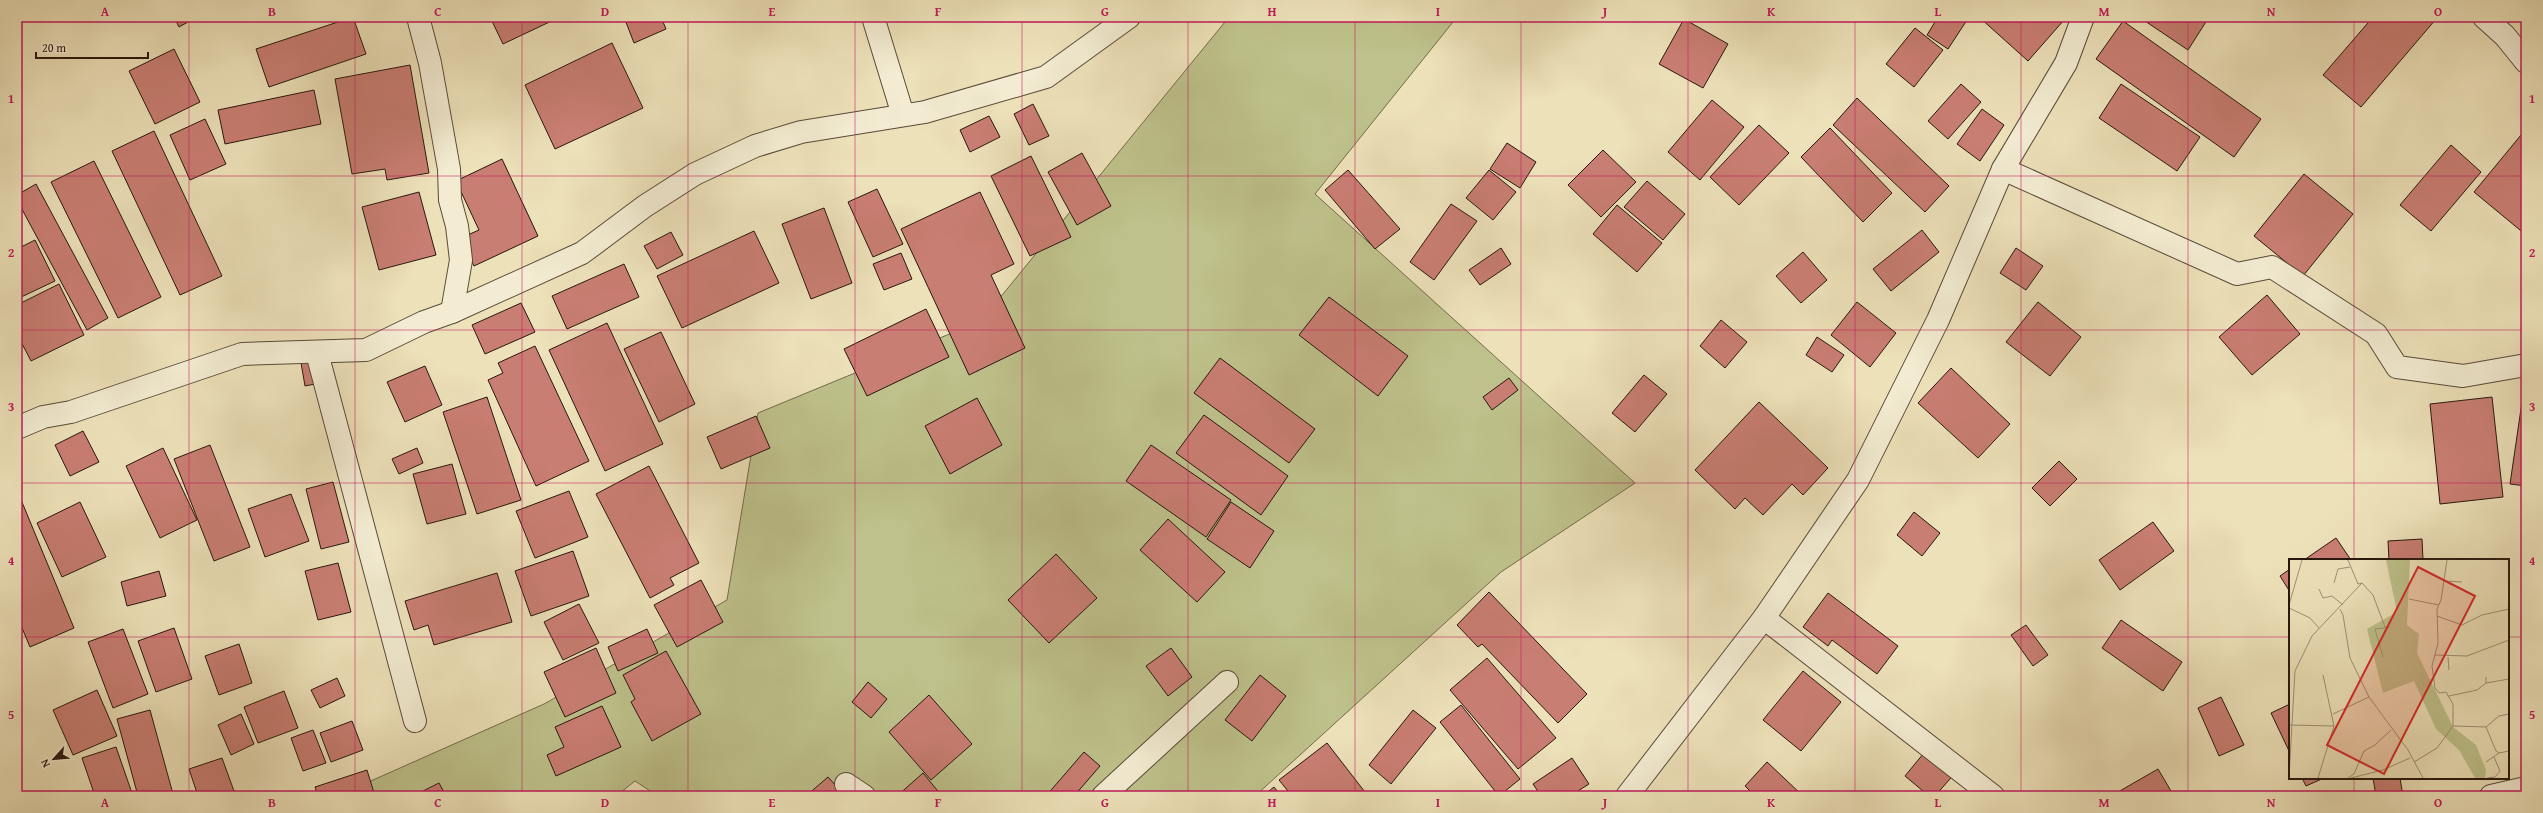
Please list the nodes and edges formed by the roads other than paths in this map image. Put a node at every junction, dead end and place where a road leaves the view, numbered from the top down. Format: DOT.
graph roads {
  1 [pos="418,17"];
  2 [pos="873,17"];
  3 [pos="1130,17"];
  4 [pos="2083,17"];
  5 [pos="2484,17"];
  6 [pos="2526,62"];
  7 [pos="903,115"];
  8 [pos="2003,169"];
  9 [pos="452,312"];
  10 [pos="317,353"];
  11 [pos="2526,365"];
  12 [pos="17,428"];
  13 [pos="1764,618"];
  14 [pos="1227,682"];
  15 [pos="415,721"];
  16 [pos="2526,788"];
  17 [pos="1103,796"];
  18 [pos="1627,796"];
  19 [pos="1993,796"];
  20 [pos="2491,796"];
  1 -- 9 [label="street"];
  2 -- 7 [label="street"];
  3 -- 7 [label="street"];
  4 -- 8 [label="street"];
  5 -- 6 [label="street"];
  7 -- 9 [label="street"];
  8 -- 11 [label="street"];
  8 -- 13 [label="street"];
  9 -- 10 [label="street"];
  10 -- 12 [label="street"];
  10 -- 15 [label="street"];
  13 -- 18 [label="street"];
  13 -- 19 [label="street"];
  14 -- 17 [label="street"];
  16 -- 20 [label="street"];
}
